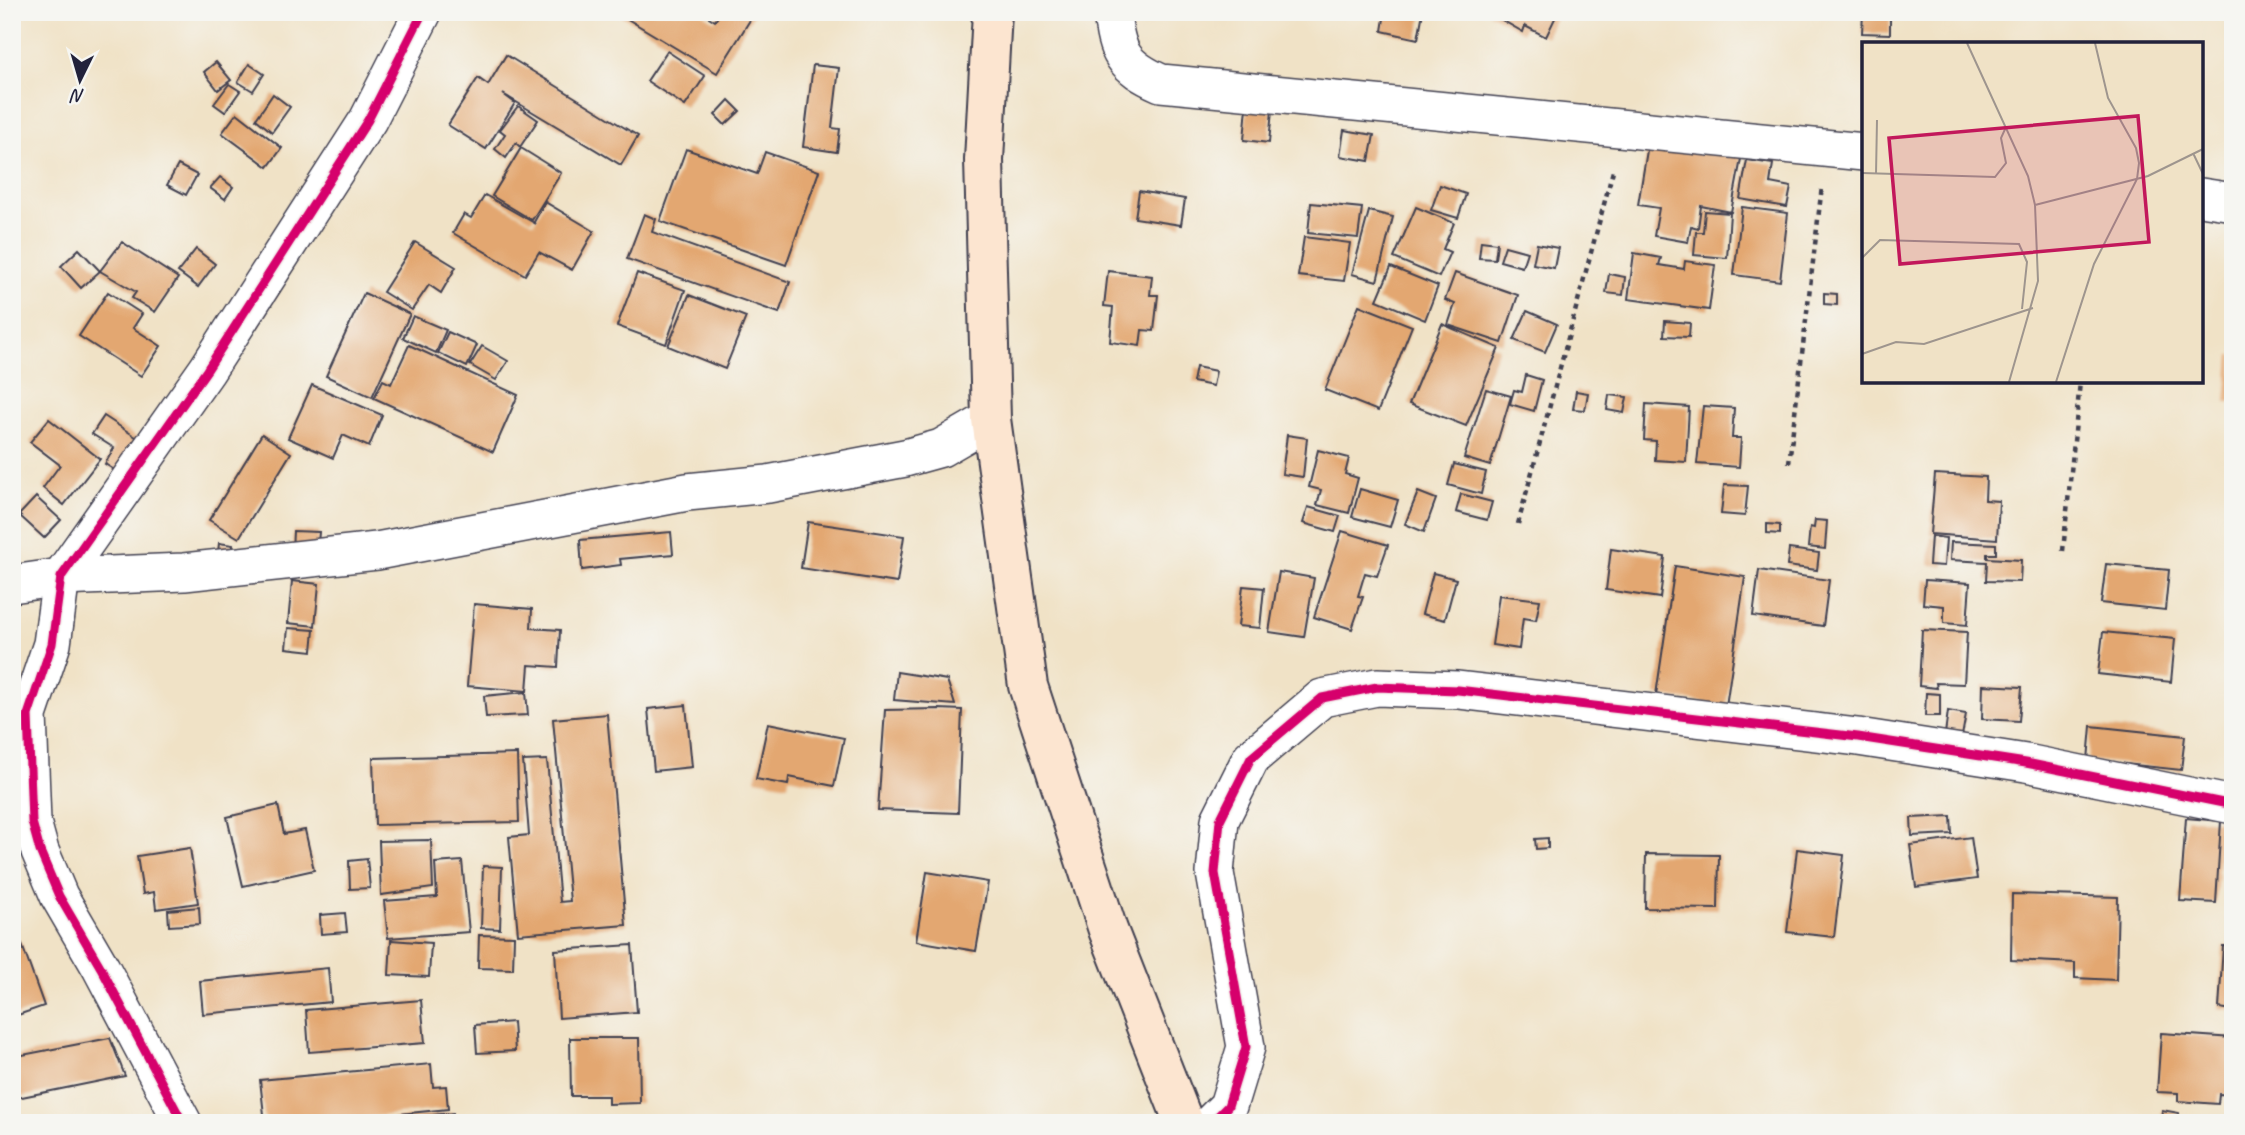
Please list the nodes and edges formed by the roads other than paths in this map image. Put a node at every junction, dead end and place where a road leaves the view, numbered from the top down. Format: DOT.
graph roads {
  1 [pos="423,12"];
  2 [pos="992,12"];
  3 [pos="1112,12"];
  4 [pos="1862,152"];
  5 [pos="2203,197"];
  6 [pos="2233,202"];
  7 [pos="991,419"];
  8 [pos="61,577"];
  9 [pos="12,584"];
  10 [pos="2233,805"];
  11 [pos="183,1123"];
  12 [pos="1184,1123"];
  13 [pos="1210,1123"];
  1 -- 8 [label="street"];
  2 -- 7 [label="main road"];
  3 -- 4 [label="street"];
  5 -- 6 [label="street"];
  7 -- 8 [label="street"];
  7 -- 12 [label="main road"];
  8 -- 9 [label="street"];
  8 -- 11 [label="street"];
  10 -- 13 [label="street"];
}
